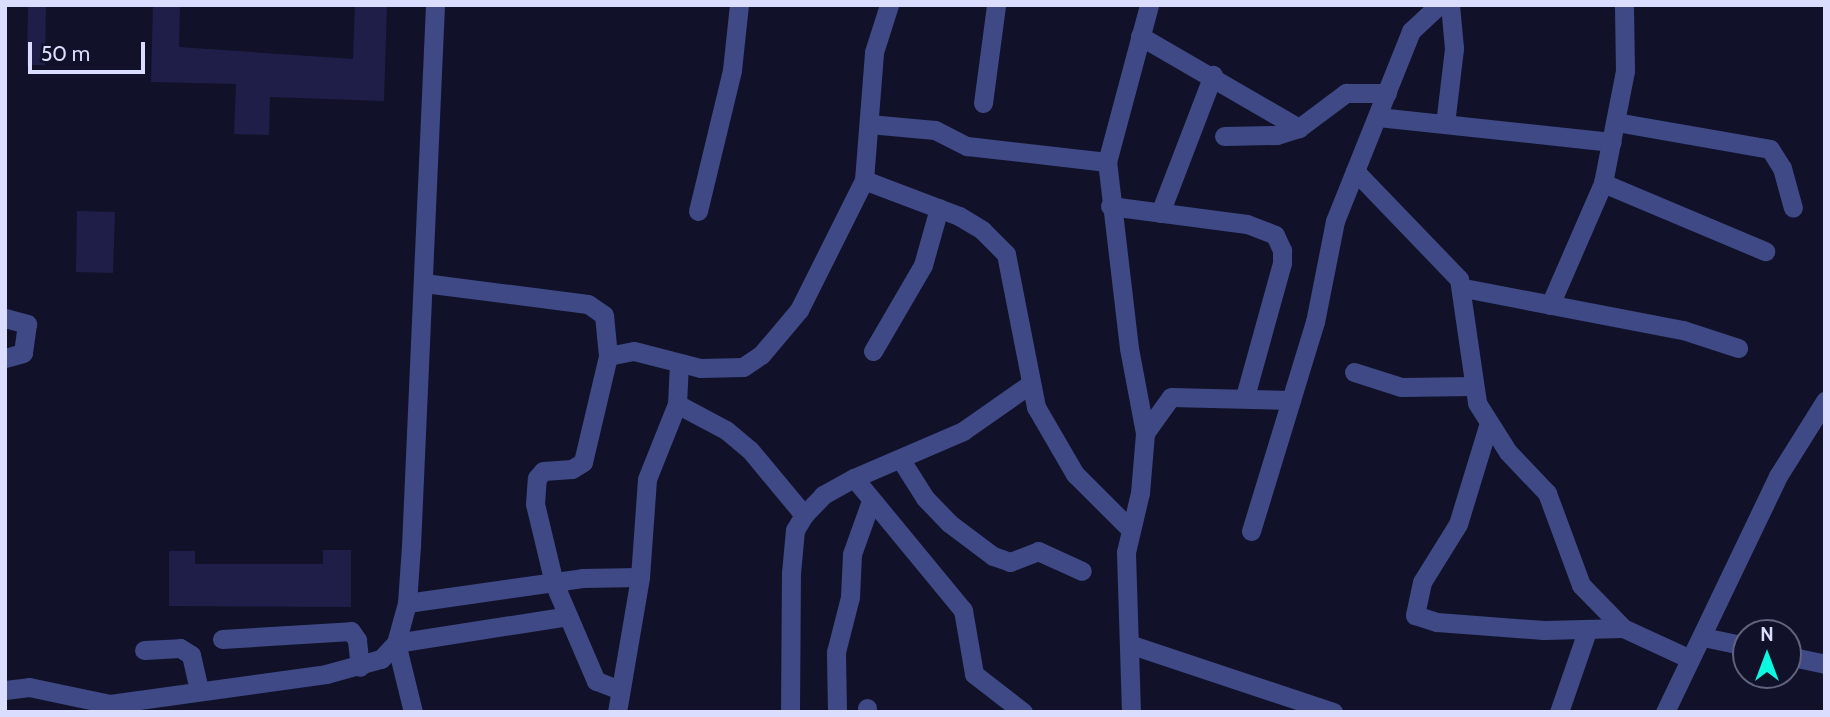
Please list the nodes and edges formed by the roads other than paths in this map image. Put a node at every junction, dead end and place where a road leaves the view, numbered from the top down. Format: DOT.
graph roads {
  1 [pos="435,5"];
  2 [pos="739,5"];
  3 [pos="888,5"];
  4 [pos="996,5"];
  5 [pos="1149,5"];
  6 [pos="1439,5"];
  7 [pos="1450,5"];
  8 [pos="1624,5"];
  9 [pos="1140,36"];
  10 [pos="1213,75"];
  11 [pos="1387,93"];
  12 [pos="983,103"];
  13 [pos="1378,117"];
  14 [pos="869,124"];
  15 [pos="1445,124"];
  16 [pos="1299,128"];
  17 [pos="1614,132"];
  18 [pos="1224,136"];
  19 [pos="1107,162"];
  20 [pos="1355,171"];
  21 [pos="864,180"];
  22 [pos="1603,183"];
  23 [pos="1110,206"];
  24 [pos="939,208"];
  25 [pos="1793,208"];
  26 [pos="698,211"];
  27 [pos="1160,212"];
  28 [pos="1765,251"];
  29 [pos="424,283"];
  30 [pos="1464,288"];
  31 [pos="1550,305"];
  32 [pos="5,318"];
  33 [pos="1738,348"];
  34 [pos="873,351"];
  35 [pos="608,356"];
  36 [pos="5,358"];
  37 [pos="680,363"];
  38 [pos="1354,372"];
  39 [pos="1030,384"];
  40 [pos="1473,386"];
  41 [pos="1245,397"];
  42 [pos="1291,400"];
  43 [pos="1825,401"];
  44 [pos="677,404"];
  45 [pos="1488,426"];
  46 [pos="1145,433"];
  47 [pos="901,460"];
  48 [pos="854,478"];
  49 [pos="872,501"];
  50 [pos="804,515"];
  51 [pos="1130,529"];
  52 [pos="1251,531"];
  53 [pos="1082,570"];
  54 [pos="640,577"];
  55 [pos="554,583"];
  56 [pos="407,603"];
  57 [pos="568,616"];
  58 [pos="1623,628"];
  59 [pos="1587,631"];
  60 [pos="1703,637"];
  61 [pos="222,639"];
  62 [pos="396,643"];
  63 [pos="1732,643"];
  64 [pos="1132,645"];
  65 [pos="144,650"];
  66 [pos="1688,658"];
  67 [pos="1802,659"];
  68 [pos="1825,664"];
  69 [pos="360,667"];
  70 [pos="5,690"];
  71 [pos="620,690"];
  72 [pos="199,691"];
  73 [pos="788,710"];
  74 [pos="414,712"];
  75 [pos="617,712"];
  76 [pos="837,712"];
  77 [pos="1023,712"];
  78 [pos="1131,712"];
  79 [pos="1333,712"];
  80 [pos="1559,712"];
  81 [pos="1665,712"];
  1 -- 29 [label="street"];
  2 -- 26 [label="street"];
  3 -- 14 [label="street"];
  4 -- 12 [label="street"];
  5 -- 9 [label="street"];
  6 -- 11 [label="street"];
  7 -- 15 [label="street"];
  8 -- 17 [label="street"];
  9 -- 10 [label="street"];
  9 -- 19 [label="street"];
  10 -- 16 [label="street"];
  10 -- 27 [label="street"];
  11 -- 13 [label="street"];
  11 -- 16 [label="street"];
  13 -- 15 [label="street"];
  13 -- 20 [label="street"];
  14 -- 19 [label="street"];
  14 -- 21 [label="street"];
  15 -- 17 [label="street"];
  16 -- 18 [label="street"];
  17 -- 22 [label="street"];
  17 -- 25 [label="street"];
  19 -- 23 [label="street"];
  20 -- 30 [label="street"];
  20 -- 42 [label="street"];
  21 -- 24 [label="street"];
  21 -- 37 [label="street"];
  22 -- 28 [label="street"];
  22 -- 31 [label="street"];
  23 -- 27 [label="street"];
  23 -- 46 [label="street"];
  24 -- 34 [label="street"];
  24 -- 39 [label="street"];
  27 -- 41 [label="street"];
  29 -- 35 [label="street"];
  29 -- 56 [label="street"];
  30 -- 31 [label="street"];
  30 -- 40 [label="street"];
  31 -- 33 [label="street"];
  32 -- 36 [label="street"];
  35 -- 37 [label="street"];
  35 -- 55 [label="street"];
  37 -- 44 [label="street"];
  38 -- 40 [label="street"];
  39 -- 47 [label="street"];
  39 -- 51 [label="street"];
  40 -- 45 [label="street"];
  41 -- 42 [label="street"];
  41 -- 46 [label="street"];
  42 -- 52 [label="street"];
  43 -- 60 [label="street"];
  44 -- 50 [label="street"];
  44 -- 54 [label="street"];
  45 -- 58 [label="street"];
  45 -- 59 [label="street"];
  46 -- 51 [label="street"];
  47 -- 48 [label="street"];
  47 -- 53 [label="street"];
  48 -- 49 [label="street"];
  48 -- 50 [label="street"];
  49 -- 76 [label="street"];
  49 -- 77 [label="street"];
  50 -- 73 [label="street"];
  51 -- 64 [label="street"];
  54 -- 55 [label="street"];
  54 -- 71 [label="street"];
  55 -- 56 [label="street"];
  55 -- 57 [label="street"];
  56 -- 62 [label="street"];
  57 -- 62 [label="street"];
  57 -- 71 [label="street"];
  58 -- 59 [label="street"];
  58 -- 66 [label="street"];
  59 -- 80 [label="street"];
  60 -- 63 [label="street"];
  60 -- 66 [label="street"];
  61 -- 69 [label="street"];
  62 -- 69 [label="street"];
  62 -- 74 [label="street"];
  64 -- 78 [label="street"];
  64 -- 79 [label="street"];
  65 -- 72 [label="street"];
  66 -- 81 [label="street"];
  67 -- 68 [label="street"];
  69 -- 72 [label="street"];
  70 -- 72 [label="street"];
  71 -- 75 [label="street"];
}
